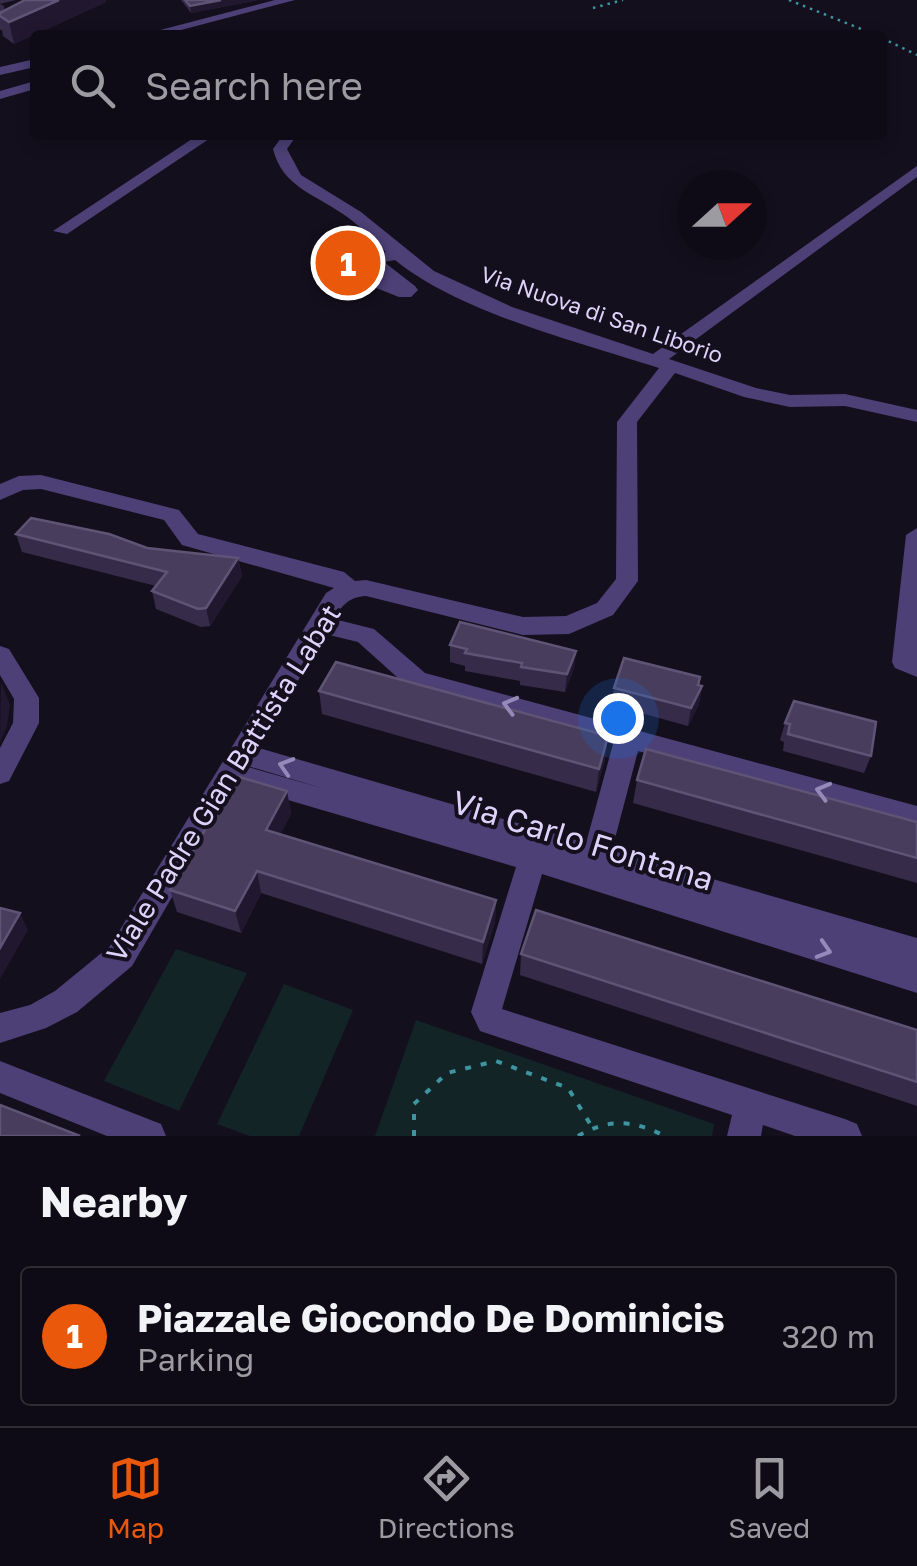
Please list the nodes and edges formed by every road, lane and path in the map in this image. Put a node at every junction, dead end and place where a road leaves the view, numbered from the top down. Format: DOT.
graph roads {
  1 [pos="235,0"];
  2 [pos="289,0"];
  3 [pos="623,0"];
  4 [pos="790,0"];
  5 [pos="593,8"];
  6 [pos="244,11"];
  7 [pos="168,30"];
  8 [pos="864,30"];
  9 [pos="887,40"];
  10 [pos="917,54"];
  11 [pos="30,64"];
  12 [pos="0,71"];
  13 [pos="30,86"];
  14 [pos="0,94"];
  15 [pos="200,140"];
  16 [pos="286,140"];
  17 [pos="917,170"];
  18 [pos="61,231"];
  19 [pos="398,254"];
  20 [pos="376,265"];
  21 [pos="665,361"];
  22 [pos="917,416"];
  23 [pos="0,492"];
  24 [pos="917,535"];
  25 [pos="350,589"];
  26 [pos="318,624"];
  27 [pos="0,655"];
  28 [pos="917,668"];
  29 [pos="628,738"];
  30 [pos="234,763"];
  31 [pos="0,773"];
  32 [pos="917,817"];
  33 [pos="535,851"];
  34 [pos="594,868"];
  35 [pos="917,952"];
  36 [pos="917,979"];
  37 [pos="0,1028"];
  38 [pos="0,1077"];
  39 [pos="747,1120"];
  40 [pos="592,1127"];
  41 [pos="149,1136"];
  42 [pos="414,1136"];
  43 [pos="578,1136"];
  44 [pos="666,1136"];
  45 [pos="845,1136"];
  1 -- 6 [label="street"];
  2 -- 6 [label="street"];
  3 -- 5 [label="path"];
  4 -- 8 [label="path"];
  6 -- 7 [label="street"];
  9 -- 10 [label="path"];
  11 -- 12 [label="street"];
  13 -- 14 [label="street"];
  15 -- 18 [label="street"];
  16 -- 19 [label="street, Via Nuova di San Liborio"];
  17 -- 21 [label="street, Viale Padre Gian Battista Labat"];
  19 -- 20 [label="street"];
  19 -- 21 [label="street, Via Nuova di San Liborio"];
  21 -- 22 [label="street, Via Nuova di San Liborio"];
  21 -- 25 [label="street, Viale Padre Gian Battista Labat"];
  23 -- 25 [label="street"];
  24 -- 28 [label="street"];
  25 -- 26 [label="street, Viale Padre Gian Battista Labat"];
  29 -- 26 [label="street, one-way"];
  26 -- 30 [label="street, Viale Padre Gian Battista Labat"];
  27 -- 31 [label="street"];
  32 -- 29 [label="street, one-way"];
  29 -- 34 [label="street"];
  30 -- 33 [label="street, Via Carlo Fontana"];
  30 -- 37 [label="street, Viale Padre Gian Battista Labat"];
  33 -- 34 [label="street, Via Carlo Fontana"];
  33 -- 39 [label="street"];
  34 -- 35 [label="street, Via Carlo Fontana"];
  34 -- 36 [label="street, Via Carlo Fontana, one-way"];
  38 -- 41 [label="street"];
  39 -- 45 [label="street"];
  40 -- 42 [label="path"];
  40 -- 43 [label="path"];
  40 -- 44 [label="path"];
}
